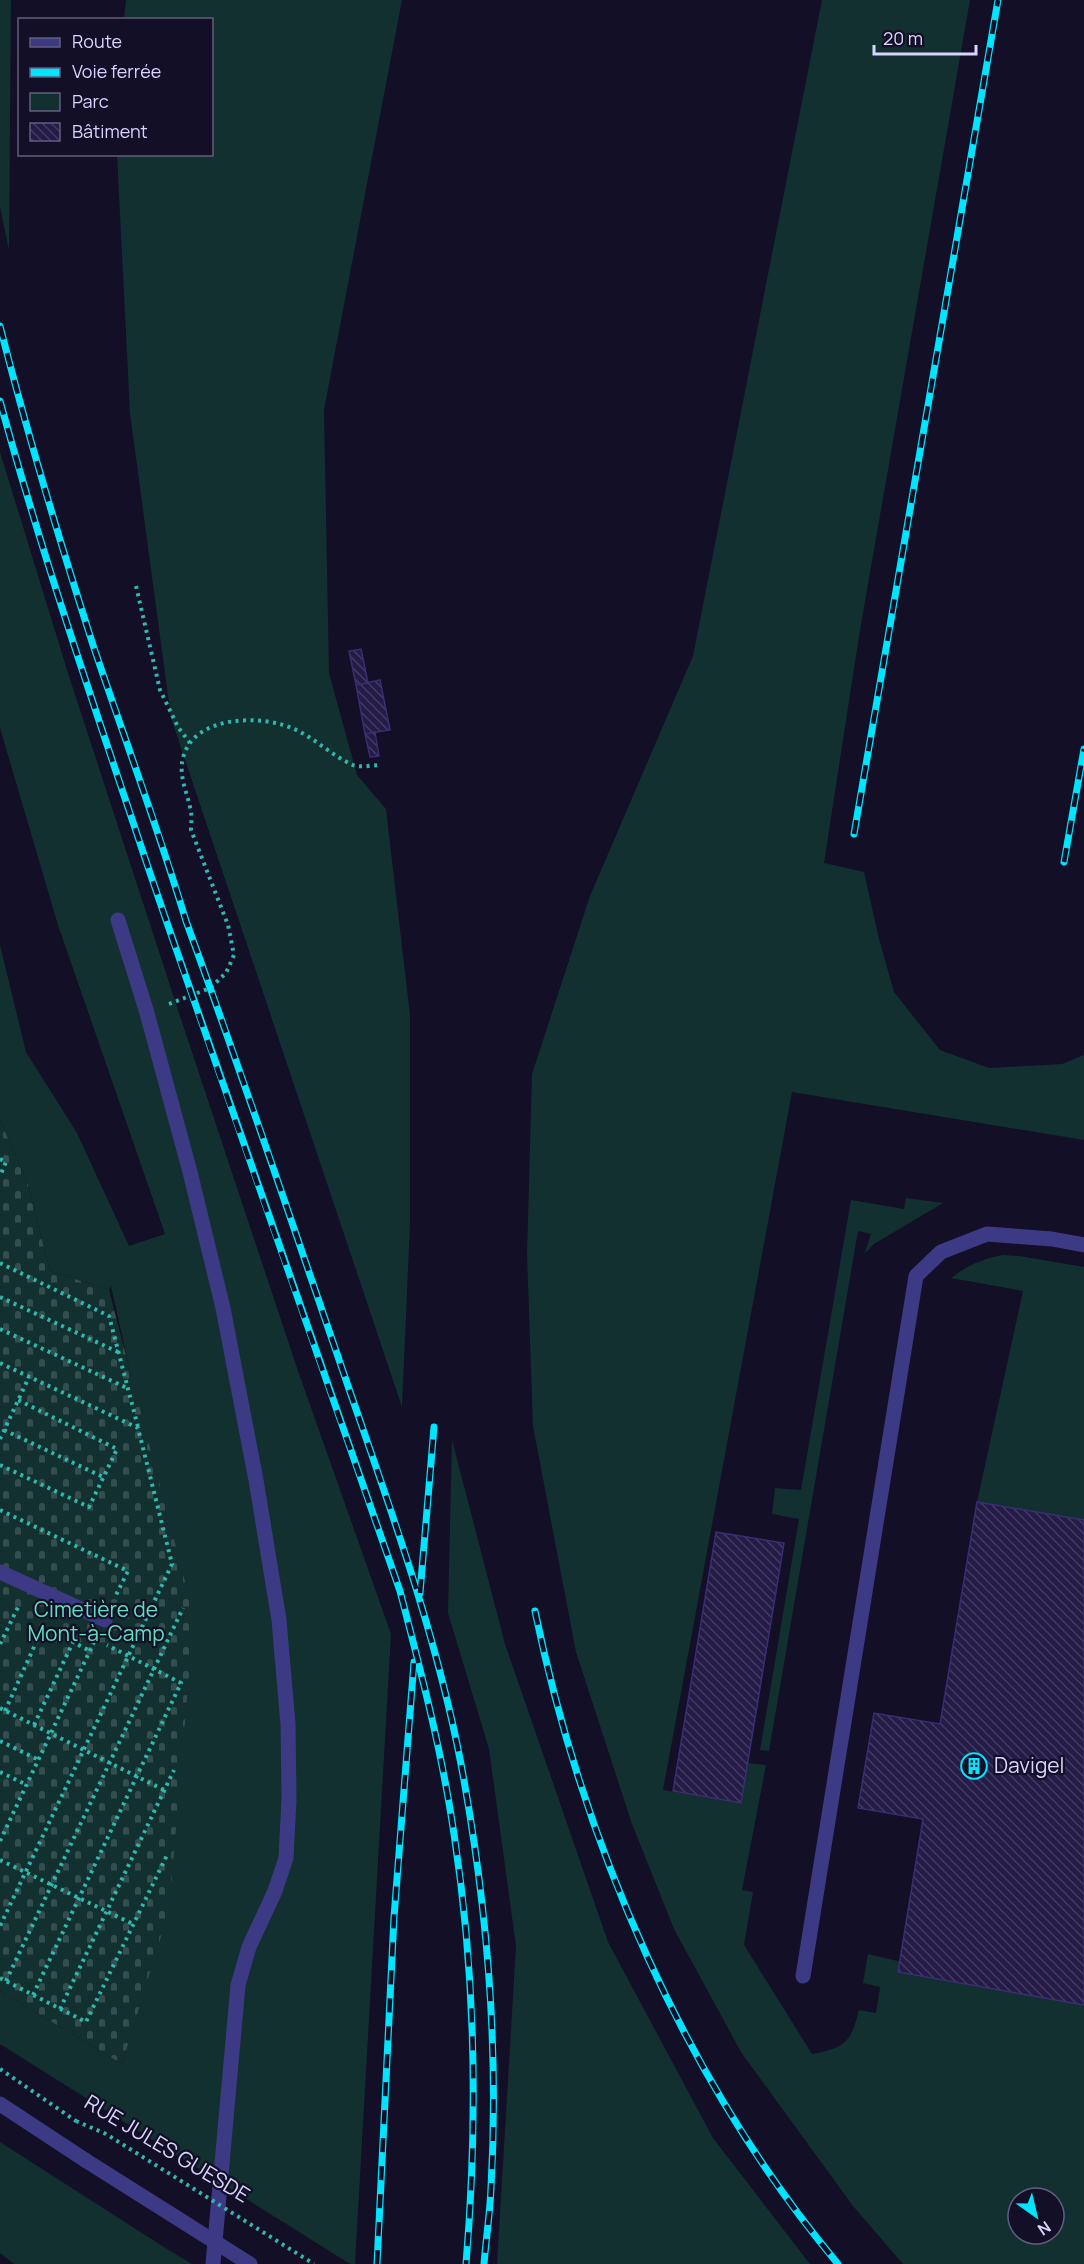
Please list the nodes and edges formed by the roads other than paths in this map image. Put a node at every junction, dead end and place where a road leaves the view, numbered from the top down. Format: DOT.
graph roads {
  1 [pos="118,920"];
  2 [pos="1084,1245"];
  3 [pos="0,1572"];
  4 [pos="105,1620"];
  5 [pos="803,1976"];
  6 [pos="0,2104"];
  7 [pos="213,2264"];
  8 [pos="250,2264"];
  1 -- 7 [label="street"];
  2 -- 5 [label="street"];
  3 -- 4 [label="street"];
  6 -- 8 [label="street, bridge"];
}
